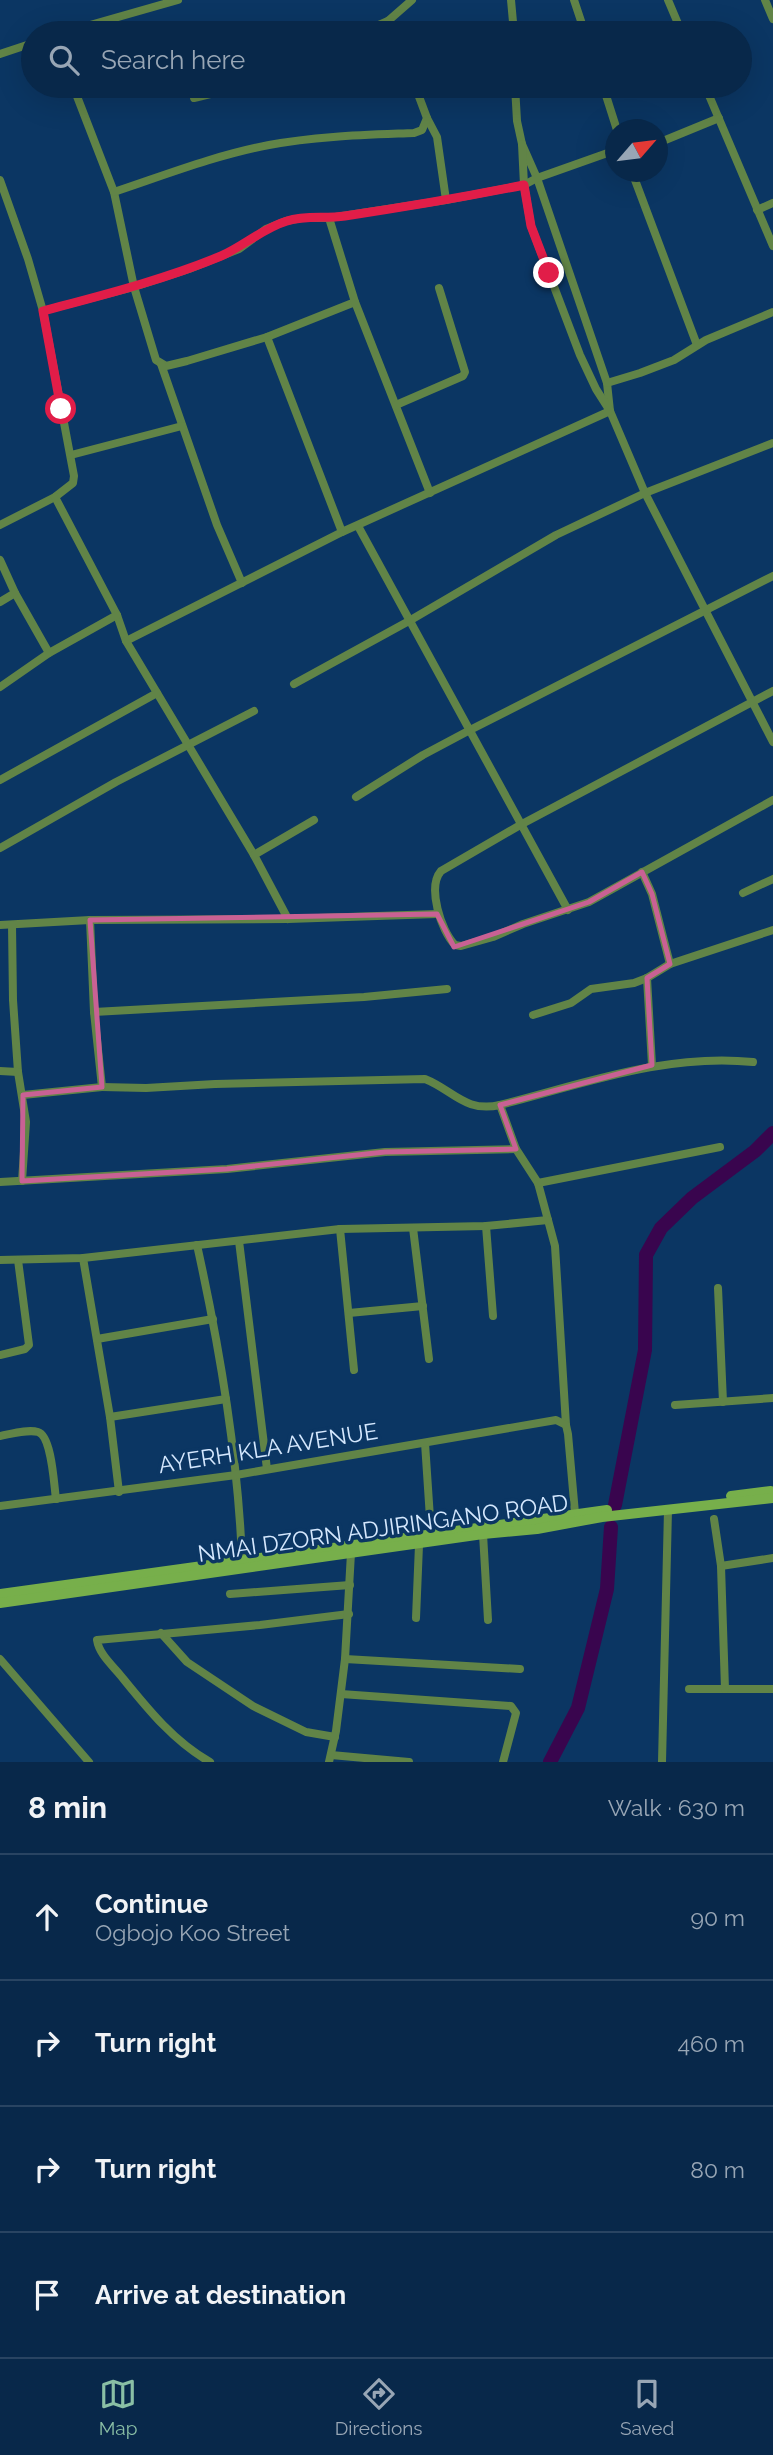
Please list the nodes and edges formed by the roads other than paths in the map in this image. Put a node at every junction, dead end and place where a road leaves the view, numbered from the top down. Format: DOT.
graph roads {
  1 [pos="178,0"];
  2 [pos="412,0"];
  3 [pos="511,0"];
  4 [pos="574,0"];
  5 [pos="668,0"];
  6 [pos="765,0"];
  7 [pos="773,19"];
  8 [pos="104,21"];
  9 [pos="388,21"];
  10 [pos="513,21"];
  11 [pos="581,21"];
  12 [pos="677,21"];
  13 [pos="21,47"];
  14 [pos="0,54"];
  15 [pos="78,98"];
  16 [pos="420,98"];
  17 [pos="516,98"];
  18 [pos="607,98"];
  19 [pos="710,98"];
  20 [pos="427,118"];
  21 [pos="719,118"];
  22 [pos="614,119"];
  23 [pos="668,139"];
  24 [pos="522,144"];
  25 [pos="605,154"];
  26 [pos="537,178"];
  27 [pos="0,180"];
  28 [pos="636,182"];
  29 [pos="524,185"];
  30 [pos="114,192"];
  31 [pos="446,200"];
  32 [pos="773,203"];
  33 [pos="757,210"];
  34 [pos="329,218"];
  35 [pos="773,246"];
  36 [pos="134,287"];
  37 [pos="439,288"];
  38 [pos="355,302"];
  39 [pos="43,311"];
  40 [pos="773,312"];
  41 [pos="267,337"];
  42 [pos="697,345"];
  43 [pos="161,364"];
  44 [pos="607,383"];
  45 [pos="396,405"];
  46 [pos="610,411"];
  47 [pos="182,426"];
  48 [pos="773,443"];
  49 [pos="71,455"];
  50 [pos="430,493"];
  51 [pos="645,493"];
  52 [pos="55,497"];
  53 [pos="0,525"];
  54 [pos="358,526"];
  55 [pos="342,532"];
  56 [pos="0,560"];
  57 [pos="773,576"];
  58 [pos="242,583"];
  59 [pos="15,593"];
  60 [pos="0,601"];
  61 [pos="706,612"];
  62 [pos="117,615"];
  63 [pos="409,621"];
  64 [pos="126,641"];
  65 [pos="48,653"];
  66 [pos="294,684"];
  67 [pos="0,687"];
  68 [pos="773,691"];
  69 [pos="157,693"];
  70 [pos="752,701"];
  71 [pos="254,711"];
  72 [pos="470,730"];
  73 [pos="773,742"];
  74 [pos="188,745"];
  75 [pos="0,780"];
  76 [pos="356,797"];
  77 [pos="773,800"];
  78 [pos="314,820"];
  79 [pos="522,824"];
  80 [pos="0,848"];
  81 [pos="254,855"];
  82 [pos="642,872"];
  83 [pos="773,879"];
  84 [pos="743,893"];
  85 [pos="568,910"];
  86 [pos="437,914"];
  87 [pos="288,919"];
  88 [pos="90,920"];
  89 [pos="0,925"];
  90 [pos="12,925"];
  91 [pos="773,930"];
  92 [pos="670,964"];
  93 [pos="647,978"];
  94 [pos="447,989"];
  95 [pos="94,1012"];
  96 [pos="533,1015"];
  97 [pos="753,1062"];
  98 [pos="652,1065"];
  99 [pos="0,1071"];
  100 [pos="18,1072"];
  101 [pos="102,1087"];
  102 [pos="23,1095"];
  103 [pos="500,1105"];
  104 [pos="720,1147"];
  105 [pos="516,1149"];
  106 [pos="22,1181"];
  107 [pos="0,1182"];
  108 [pos="538,1183"];
  109 [pos="548,1220"];
  110 [pos="486,1226"];
  111 [pos="413,1228"];
  112 [pos="340,1229"];
  113 [pos="239,1241"];
  114 [pos="197,1245"];
  115 [pos="83,1258"];
  116 [pos="18,1260"];
  117 [pos="0,1261"];
  118 [pos="718,1288"];
  119 [pos="423,1306"];
  120 [pos="349,1313"];
  121 [pos="493,1316"];
  122 [pos="213,1319"];
  123 [pos="97,1339"];
  124 [pos="0,1355"];
  125 [pos="429,1359"];
  126 [pos="354,1370"];
  127 [pos="773,1398"];
  128 [pos="226,1399"];
  129 [pos="723,1402"];
  130 [pos="675,1405"];
  131 [pos="110,1417"];
  132 [pos="566,1425"];
  133 [pos="0,1436"];
  134 [pos="425,1443"];
  135 [pos="267,1469"];
  136 [pos="236,1475"];
  137 [pos="773,1491"];
  138 [pos="119,1492"];
  139 [pos="773,1498"];
  140 [pos="56,1499"];
  141 [pos="0,1506"];
  142 [pos="668,1510"];
  143 [pos="575,1513"];
  144 [pos="714,1519"];
  145 [pos="431,1533"];
  146 [pos="483,1534"];
  147 [pos="419,1545"];
  148 [pos="351,1553"];
  149 [pos="773,1558"];
  150 [pos="242,1560"];
  151 [pos="721,1566"];
  152 [pos="350,1585"];
  153 [pos="0,1594"];
  154 [pos="37,1594"];
  155 [pos="230,1594"];
  156 [pos="0,1603"];
  157 [pos="349,1614"];
  158 [pos="416,1618"];
  159 [pos="488,1619"];
  160 [pos="161,1633"];
  161 [pos="0,1659"];
  162 [pos="345,1659"];
  163 [pos="520,1669"];
  164 [pos="689,1689"];
  165 [pos="726,1689"];
  166 [pos="773,1689"];
  167 [pos="341,1694"];
  168 [pos="335,1737"];
  169 [pos="330,1759"];
  170 [pos="89,1762"];
  171 [pos="210,1762"];
  172 [pos="409,1762"];
  173 [pos="503,1762"];
  174 [pos="662,1762"];
  1 -- 8 [label="street"];
  2 -- 9 [label="street"];
  3 -- 10 [label="street"];
  4 -- 11 [label="street"];
  5 -- 12 [label="street"];
  6 -- 7 [label="street"];
  13 -- 14 [label="street"];
  15 -- 30 [label="street"];
  16 -- 20 [label="street"];
  17 -- 24 [label="street"];
  18 -- 22 [label="street"];
  19 -- 21 [label="street"];
  20 -- 30 [label="street"];
  20 -- 31 [label="street"];
  21 -- 23 [label="street"];
  21 -- 33 [label="street"];
  24 -- 26 [label="street"];
  24 -- 29 [label="street"];
  25 -- 26 [label="street"];
  26 -- 29 [label="street"];
  26 -- 44 [label="street"];
  27 -- 39 [label="street"];
  28 -- 42 [label="street"];
  29 -- 31 [label="street"];
  29 -- 46 [label="street"];
  30 -- 36 [label="street"];
  31 -- 34 [label="street"];
  32 -- 33 [label="street"];
  33 -- 35 [label="street"];
  34 -- 36 [label="street"];
  34 -- 38 [label="street"];
  36 -- 39 [label="street"];
  36 -- 43 [label="street"];
  37 -- 45 [label="street"];
  38 -- 41 [label="street"];
  38 -- 45 [label="street"];
  39 -- 49 [label="street"];
  40 -- 42 [label="street"];
  41 -- 43 [label="street"];
  41 -- 55 [label="street"];
  42 -- 44 [label="street"];
  43 -- 47 [label="street"];
  44 -- 46 [label="street"];
  45 -- 50 [label="street"];
  46 -- 50 [label="street"];
  46 -- 51 [label="street"];
  47 -- 49 [label="street"];
  47 -- 58 [label="street"];
  48 -- 51 [label="street"];
  49 -- 52 [label="street"];
  50 -- 54 [label="street"];
  51 -- 61 [label="street"];
  51 -- 63 [label="street"];
  52 -- 53 [label="street"];
  52 -- 62 [label="street"];
  54 -- 55 [label="street"];
  54 -- 63 [label="street"];
  55 -- 58 [label="street"];
  56 -- 59 [label="street"];
  57 -- 61 [label="street"];
  58 -- 64 [label="street"];
  59 -- 60 [label="street"];
  59 -- 65 [label="street"];
  61 -- 70 [label="street"];
  61 -- 72 [label="street"];
  62 -- 64 [label="street"];
  62 -- 65 [label="street"];
  63 -- 66 [label="street"];
  63 -- 72 [label="street"];
  64 -- 69 [label="street"];
  65 -- 67 [label="street"];
  68 -- 70 [label="street"];
  69 -- 74 [label="street"];
  69 -- 75 [label="street"];
  70 -- 73 [label="street"];
  70 -- 79 [label="street"];
  71 -- 74 [label="street"];
  72 -- 76 [label="street"];
  72 -- 79 [label="street"];
  74 -- 80 [label="street"];
  74 -- 81 [label="street"];
  77 -- 82 [label="street"];
  78 -- 81 [label="street"];
  79 -- 85 [label="street"];
  79 -- 86 [label="street"];
  81 -- 87 [label="street"];
  82 -- 85 [label="street"];
  82 -- 92 [label="street"];
  83 -- 84 [label="street"];
  85 -- 86 [label="street"];
  86 -- 87 [label="street"];
  87 -- 88 [label="street"];
  88 -- 90 [label="street"];
  88 -- 95 [label="street"];
  89 -- 90 [label="street"];
  90 -- 100 [label="street"];
  91 -- 92 [label="street"];
  92 -- 93 [label="street"];
  93 -- 96 [label="street"];
  93 -- 98 [label="street"];
  94 -- 95 [label="street"];
  95 -- 101 [label="street"];
  97 -- 98 [label="street"];
  98 -- 103 [label="street"];
  99 -- 100 [label="street"];
  100 -- 102 [label="street"];
  101 -- 102 [label="street"];
  101 -- 103 [label="street"];
  102 -- 106 [label="street"];
  103 -- 105 [label="street"];
  104 -- 108 [label="street"];
  105 -- 106 [label="street"];
  105 -- 108 [label="street"];
  106 -- 107 [label="street"];
  108 -- 109 [label="street"];
  109 -- 110 [label="street"];
  109 -- 132 [label="street"];
  110 -- 111 [label="street"];
  110 -- 121 [label="street"];
  111 -- 112 [label="street"];
  111 -- 119 [label="street"];
  112 -- 113 [label="street"];
  112 -- 120 [label="street"];
  113 -- 114 [label="street"];
  113 -- 135 [label="street"];
  114 -- 115 [label="street"];
  114 -- 122 [label="street"];
  115 -- 116 [label="street"];
  115 -- 123 [label="street"];
  116 -- 117 [label="street"];
  116 -- 124 [label="street"];
  118 -- 129 [label="street"];
  119 -- 120 [label="street"];
  119 -- 125 [label="street"];
  120 -- 126 [label="street"];
  122 -- 123 [label="street"];
  122 -- 128 [label="street"];
  123 -- 131 [label="street"];
  127 -- 129 [label="street"];
  128 -- 131 [label="street"];
  128 -- 136 [label="street"];
  129 -- 130 [label="street"];
  131 -- 138 [label="street"];
  132 -- 134 [label="street, AYERH KLA AVENUE"];
  132 -- 143 [label="street"];
  133 -- 140 [label="street"];
  134 -- 135 [label="street, AYERH KLA AVENUE"];
  134 -- 145 [label="street"];
  135 -- 136 [label="street, AYERH KLA AVENUE"];
  136 -- 138 [label="street, AYERH KLA AVENUE"];
  136 -- 150 [label="street"];
  137 -- 143 [label="main road, NMAI DZORN ADJIRINGANO ROAD"];
  138 -- 140 [label="street, AYERH KLA AVENUE"];
  139 -- 142 [label="main road, NMAI DZORN ADJIRINGANO ROAD"];
  140 -- 141 [label="street, AYERH KLA AVENUE"];
  142 -- 146 [label="main road, NMAI DZORN ADJIRINGANO ROAD"];
  142 -- 174 [label="street"];
  143 -- 145 [label="main road, NMAI DZORN ADJIRINGANO ROAD"];
  144 -- 151 [label="street"];
  145 -- 150 [label="main road, NMAI DZORN ADJIRINGANO ROAD"];
  146 -- 147 [label="main road, NMAI DZORN ADJIRINGANO ROAD"];
  146 -- 159 [label="street"];
  147 -- 148 [label="main road, NMAI DZORN ADJIRINGANO ROAD"];
  147 -- 158 [label="street"];
  148 -- 152 [label="street"];
  148 -- 154 [label="main road, NMAI DZORN ADJIRINGANO ROAD"];
  149 -- 151 [label="street"];
  150 -- 154 [label="main road, NMAI DZORN ADJIRINGANO ROAD"];
  151 -- 165 [label="street"];
  152 -- 155 [label="street"];
  152 -- 157 [label="street"];
  153 -- 154 [label="main road, NMAI DZORN ADJIRINGANO ROAD"];
  154 -- 156 [label="main road, NMAI DZORN ADJIRINGANO ROAD"];
  157 -- 160 [label="street"];
  157 -- 162 [label="street"];
  160 -- 168 [label="street"];
  160 -- 171 [label="street"];
  161 -- 170 [label="street"];
  162 -- 163 [label="street"];
  162 -- 167 [label="street"];
  164 -- 165 [label="street"];
  165 -- 166 [label="street"];
  167 -- 168 [label="street"];
  167 -- 173 [label="street"];
  168 -- 169 [label="street"];
  169 -- 172 [label="street"];
}
